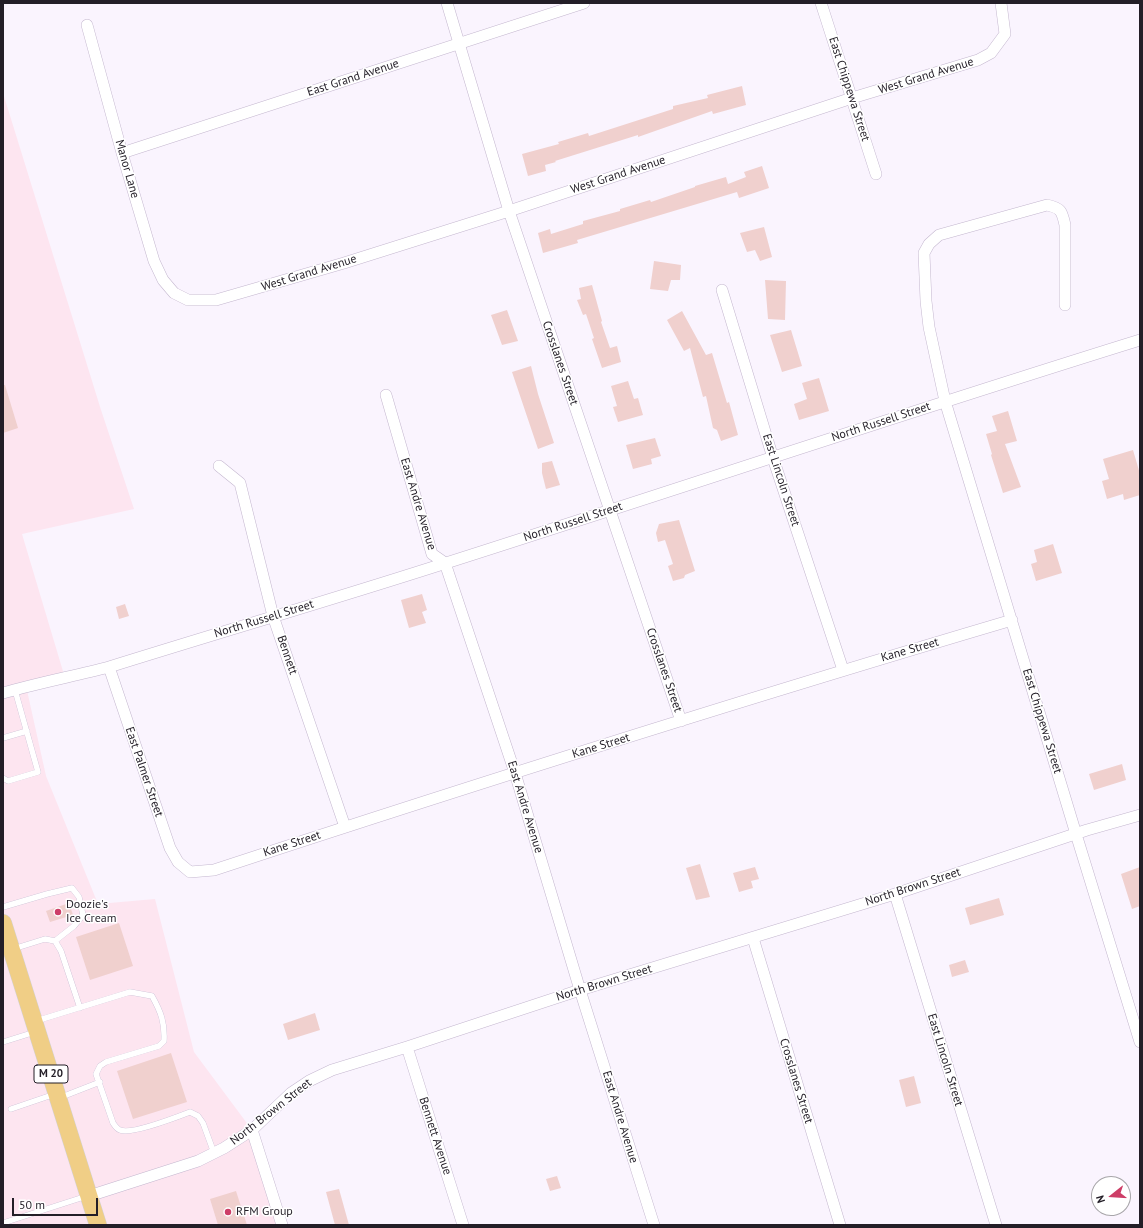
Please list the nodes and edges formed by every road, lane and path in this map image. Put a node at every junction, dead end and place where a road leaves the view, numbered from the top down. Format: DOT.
graph roads {
  1 [pos="447,3"];
  2 [pos="584,3"];
  3 [pos="821,3"];
  4 [pos="1001,3"];
  5 [pos="87,25"];
  6 [pos="459,43"];
  7 [pos="852,98"];
  8 [pos="122,153"];
  9 [pos="876,174"];
  10 [pos="510,211"];
  11 [pos="722,290"];
  12 [pos="188,300"];
  13 [pos="1065,305"];
  14 [pos="1140,340"];
  15 [pos="386,395"];
  16 [pos="945,401"];
  17 [pos="773,458"];
  18 [pos="219,466"];
  19 [pos="610,510"];
  20 [pos="445,563"];
  21 [pos="273,616"];
  22 [pos="1012,620"];
  23 [pos="109,667"];
  24 [pos="843,670"];
  25 [pos="15,690"];
  26 [pos="3,694"];
  27 [pos="681,721"];
  28 [pos="27,731"];
  29 [pos="3,738"];
  30 [pos="515,773"];
  31 [pos="3,778"];
  32 [pos="1140,814"];
  33 [pos="345,827"];
  34 [pos="1076,834"];
  35 [pos="190,872"];
  36 [pos="895,894"];
  37 [pos="3,907"];
  38 [pos="3,923"];
  39 [pos="753,938"];
  40 [pos="56,941"];
  41 [pos="12,950"];
  42 [pos="580,990"];
  43 [pos="80,1008"];
  44 [pos="36,1026"];
  45 [pos="3,1042"];
  46 [pos="1140,1042"];
  47 [pos="407,1047"];
  48 [pos="100,1082"];
  49 [pos="58,1096"];
  50 [pos="10,1109"];
  51 [pos="252,1130"];
  52 [pos="214,1153"];
  53 [pos="89,1196"];
  54 [pos="3,1223"];
  55 [pos="98,1225"];
  56 [pos="282,1225"];
  57 [pos="463,1225"];
  58 [pos="654,1225"];
  59 [pos="840,1225"];
  60 [pos="996,1225"];
  1 -- 6 [label="street, Crosslanes Street"];
  2 -- 6 [label="street, East Grand Avenue"];
  3 -- 7 [label="street, East Chippewa Street"];
  4 -- 7 [label="street, West Grand Avenue"];
  5 -- 8 [label="street, Manor Lane"];
  6 -- 8 [label="street, East Grand Avenue"];
  6 -- 10 [label="street, Crosslanes Street"];
  7 -- 9 [label="street, East Chippewa Street"];
  7 -- 10 [label="street, West Grand Avenue"];
  8 -- 12 [label="street, Manor Lane"];
  10 -- 12 [label="street, West Grand Avenue"];
  10 -- 19 [label="street, Crosslanes Street"];
  11 -- 17 [label="street, East Lincoln Street"];
  13 -- 16 [label="street, East Chippewa Street"];
  14 -- 16 [label="street, North Russell Street"];
  15 -- 20 [label="street, East Andre Avenue"];
  16 -- 17 [label="street, North Russell Street"];
  16 -- 22 [label="street, East Chippewa Street"];
  17 -- 19 [label="street, North Russell Street"];
  17 -- 24 [label="street, East Lincoln Street"];
  18 -- 21 [label="street, Bennett"];
  19 -- 20 [label="street, North Russell Street"];
  19 -- 27 [label="street, Crosslanes Street"];
  20 -- 21 [label="street, North Russell Street"];
  20 -- 30 [label="street, East Andre Avenue"];
  21 -- 23 [label="street, North Russell Street"];
  21 -- 33 [label="street, Bennett"];
  22 -- 24 [label="street, Kane Street"];
  22 -- 34 [label="street, East Chippewa Street"];
  23 -- 25 [label="street, North Russell Street"];
  23 -- 35 [label="street, East Palmer Street"];
  24 -- 27 [label="street, Kane Street"];
  25 -- 26 [label="street, North Russell Street"];
  25 -- 28 [label="lane"];
  27 -- 30 [label="street, Kane Street"];
  28 -- 29 [label="lane"];
  28 -- 31 [label="lane"];
  30 -- 33 [label="street, Kane Street"];
  30 -- 42 [label="street, East Andre Avenue"];
  32 -- 34 [label="street, North Brown Street"];
  33 -- 35 [label="street, Kane Street"];
  34 -- 36 [label="street, North Brown Street"];
  34 -- 46 [label="street, East Chippewa Street"];
  36 -- 39 [label="street, North Brown Street"];
  36 -- 60 [label="street, East Lincoln Street"];
  37 -- 40 [label="lane"];
  38 -- 41 [label="main road, M 20"];
  39 -- 42 [label="street, North Brown Street"];
  39 -- 59 [label="street, Crosslanes Street"];
  40 -- 41 [label="lane"];
  40 -- 43 [label="lane"];
  41 -- 44 [label="main road, M 20"];
  42 -- 47 [label="street, North Brown Street"];
  42 -- 58 [label="street, East Andre Avenue"];
  43 -- 44 [label="lane"];
  43 -- 48 [label="lane"];
  44 -- 45 [label="lane"];
  44 -- 49 [label="main road, M 20"];
  47 -- 51 [label="street, North Brown Street"];
  47 -- 57 [label="street, Bennett Avenue"];
  48 -- 49 [label="lane"];
  48 -- 52 [label="lane"];
  49 -- 50 [label="lane"];
  49 -- 53 [label="main road, M 20"];
  51 -- 52 [label="street, North Brown Street"];
  51 -- 56 [label="street"];
  52 -- 53 [label="street, North Brown Street"];
  53 -- 54 [label="lane"];
  53 -- 55 [label="main road, M 20"];
}
